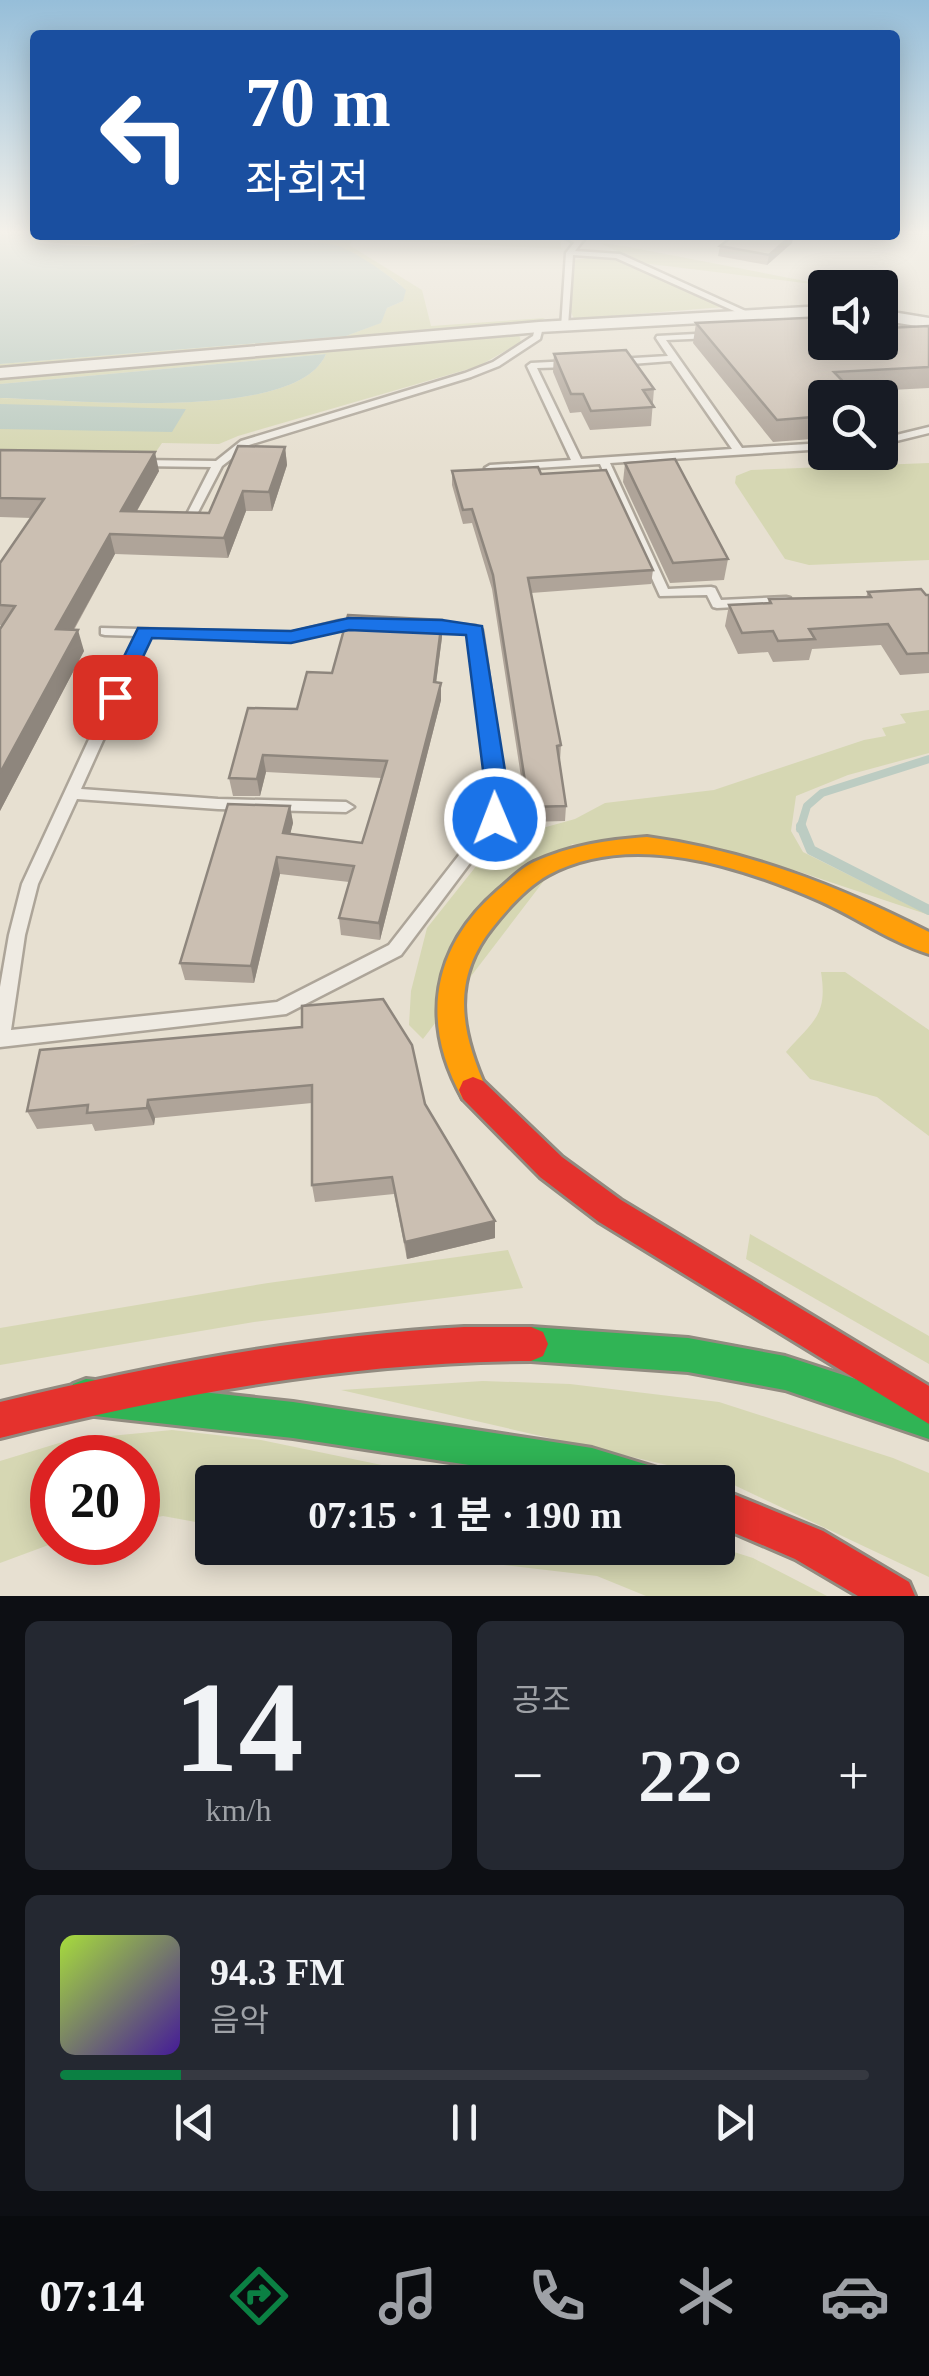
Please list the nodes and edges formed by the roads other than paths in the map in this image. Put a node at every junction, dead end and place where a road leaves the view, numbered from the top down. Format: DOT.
graph roads {
  1 [pos="567,305"];
  2 [pos="729,305"];
  3 [pos="808,311"];
  4 [pos="746,313"];
  5 [pos="898,318"];
  6 [pos="929,323"];
  7 [pos="564,326"];
  8 [pos="539,327"];
  9 [pos="718,334"];
  10 [pos="674,358"];
  11 [pos="602,362"];
  12 [pos="584,364"];
  13 [pos="0,373"];
  14 [pos="929,430"];
  15 [pos="898,438"];
  16 [pos="808,447"];
  17 [pos="739,452"];
  18 [pos="603,460"];
  19 [pos="577,462"];
  20 [pos="119,463"];
  21 [pos="218,464"];
  22 [pos="490,468"];
  23 [pos="191,516"];
  24 [pos="794,600"];
  25 [pos="386,624"];
  26 [pos="405,625"];
  27 [pos="105,632"];
  28 [pos="145,632"];
  29 [pos="70,793"];
  30 [pos="346,807"];
  31 [pos="929,944"];
  32 [pos="1,1038"];
  33 [pos="86,1397"];
  34 [pos="929,1406"];
  35 [pos="0,1420"];
  36 [pos="929,1421"];
  37 [pos="585,1465"];
  38 [pos="735,1514"];
  39 [pos="896,1596"];
  1 -- 7 [label="lane"];
  2 -- 4 [label="lane"];
  3 -- 4 [label="street"];
  4 -- 7 [label="street"];
  5 -- 6 [label="street"];
  7 -- 8 [label="street"];
  8 -- 13 [label="street"];
  8 -- 21 [label="lane"];
  9 -- 10 [label="lane"];
  10 -- 11 [label="lane"];
  10 -- 17 [label="lane"];
  12 -- 19 [label="lane"];
  14 -- 15 [label="lane"];
  16 -- 17 [label="lane"];
  17 -- 18 [label="lane"];
  18 -- 19 [label="lane"];
  18 -- 24 [label="lane"];
  19 -- 22 [label="lane"];
  20 -- 21 [label="lane"];
  21 -- 23 [label="lane"];
  25 -- 28 [label="lane"];
  26 -- 32 [label="lane"];
  27 -- 28 [label="lane"];
  28 -- 29 [label="lane"];
  29 -- 30 [label="lane"];
  29 -- 32 [label="lane"];
  31 -- 34 [label="main road"];
  33 -- 35 [label="main road"];
  33 -- 36 [label="main road"];
  33 -- 37 [label="main road"];
  38 -- 39 [label="main road"];
}
